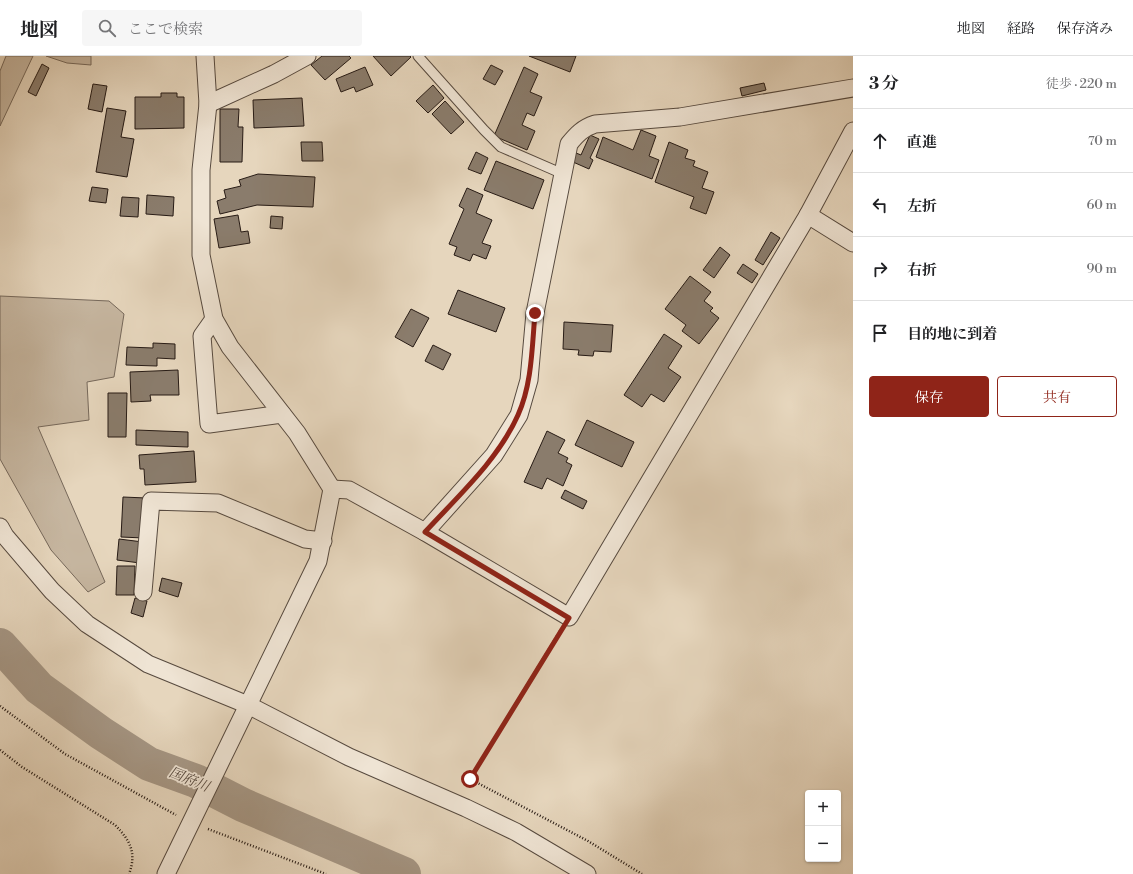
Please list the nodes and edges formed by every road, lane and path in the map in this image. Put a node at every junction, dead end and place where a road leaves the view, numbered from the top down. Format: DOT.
graph roads {
  1 [pos="205,56"];
  2 [pos="307,56"];
  3 [pos="418,56"];
  4 [pos="853,88"];
  5 [pos="208,104"];
  6 [pos="853,132"];
  7 [pos="563,174"];
  8 [pos="808,215"];
  9 [pos="853,242"];
  10 [pos="214,319"];
  11 [pos="282,414"];
  12 [pos="332,489"];
  13 [pos="0,528"];
  14 [pos="425,532"];
  15 [pos="323,541"];
  16 [pos="143,592"];
  17 [pos="569,618"];
  18 [pos="248,705"];
  19 [pos="0,706"];
  20 [pos="0,750"];
  21 [pos="190,822"];
  22 [pos="129,874"];
  23 [pos="166,874"];
  24 [pos="326,874"];
  25 [pos="587,874"];
  26 [pos="642,874"];
  1 -- 5 [label="street"];
  2 -- 5 [label="street"];
  3 -- 7 [label="lane"];
  4 -- 7 [label="street"];
  5 -- 10 [label="street"];
  6 -- 8 [label="street"];
  7 -- 14 [label="street"];
  8 -- 9 [label="street"];
  8 -- 17 [label="street"];
  10 -- 11 [label="street"];
  10 -- 11 [label="street"];
  11 -- 12 [label="street"];
  12 -- 14 [label="street"];
  12 -- 15 [label="street"];
  13 -- 18 [label="street"];
  14 -- 17 [label="street"];
  15 -- 16 [label="street"];
  15 -- 18 [label="street"];
  17 -- 26 [label="path"];
  18 -- 21 [label="street"];
  18 -- 25 [label="street"];
  19 -- 21 [label="path"];
  20 -- 22 [label="path"];
  21 -- 23 [label="street"];
  21 -- 24 [label="path"];
}
